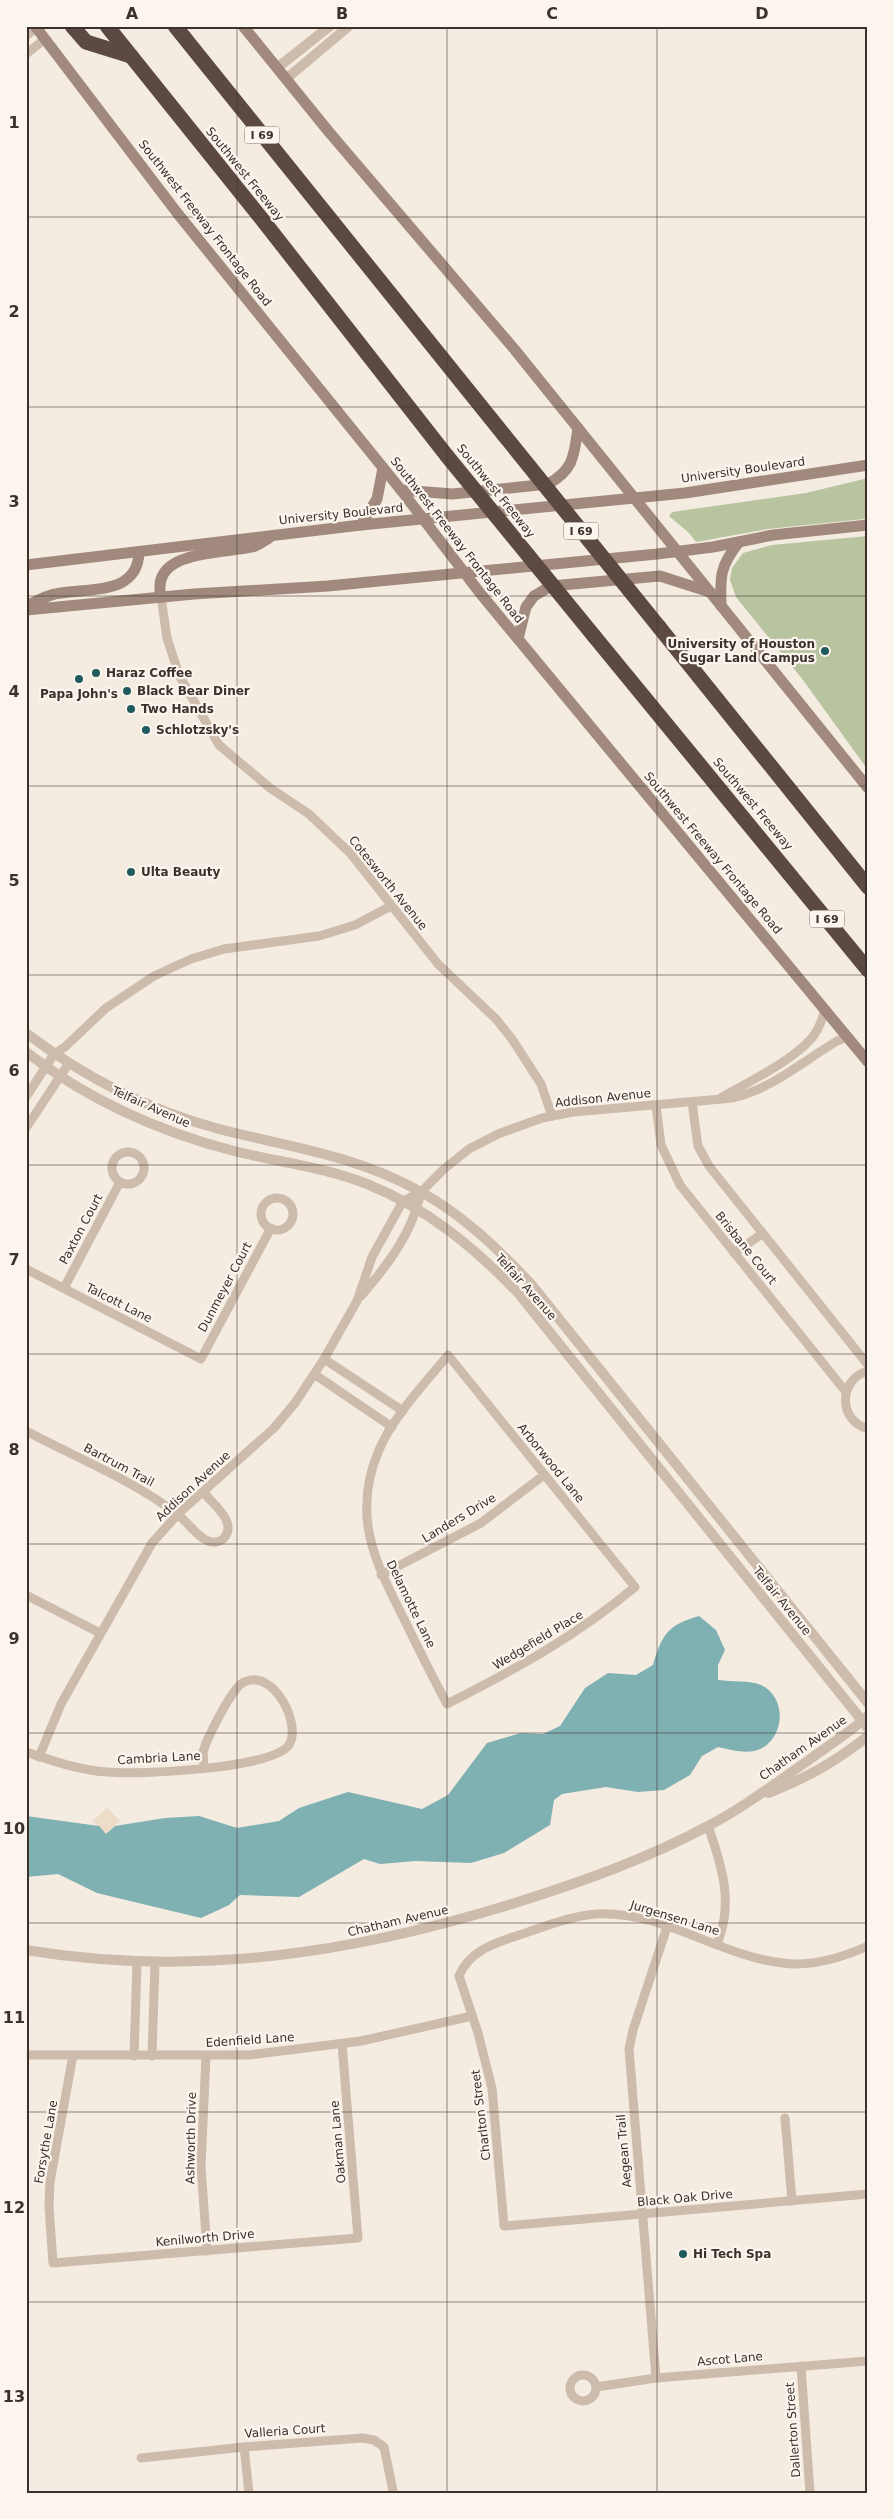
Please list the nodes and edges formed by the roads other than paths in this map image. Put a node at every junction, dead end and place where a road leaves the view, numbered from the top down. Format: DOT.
graph roads {
  1 [pos="72,26"];
  2 [pos="107,26"];
  3 [pos="175,26"];
  4 [pos="243,26"];
  5 [pos="330,26"];
  6 [pos="349,26"];
  7 [pos="35,27"];
  8 [pos="26,36"];
  9 [pos="45,39"];
  10 [pos="26,54"];
  11 [pos="131,56"];
  12 [pos="277,68"];
  13 [pos="286,79"];
  14 [pos="578,428"];
  15 [pos="868,465"];
  16 [pos="383,468"];
  17 [pos="401,490"];
  18 [pos="634,498"];
  19 [pos="423,519"];
  20 [pos="360,525"];
  21 [pos="868,525"];
  22 [pos="275,535"];
  23 [pos="739,542"];
  24 [pos="677,551"];
  25 [pos="139,552"];
  26 [pos="26,565"];
  27 [pos="464,572"];
  28 [pos="710,592"];
  29 [pos="160,597"];
  30 [pos="721,606"];
  31 [pos="26,608"];
  32 [pos="518,639"];
  33 [pos="868,788"];
  34 [pos="868,887"];
  35 [pos="390,906"];
  36 [pos="868,970"];
  37 [pos="825,1011"];
  38 [pos="26,1033"];
  39 [pos="847,1037"];
  40 [pos="26,1052"];
  41 [pos="54,1054"];
  42 [pos="868,1062"];
  43 [pos="69,1063"];
  44 [pos="45,1067"];
  45 [pos="60,1076"];
  46 [pos="26,1097"];
  47 [pos="719,1098"];
  48 [pos="692,1102"];
  49 [pos="656,1106"];
  50 [pos="552,1116"];
  51 [pos="26,1128"];
  52 [pos="120,1182"];
  53 [pos="421,1192"];
  54 [pos="403,1201"];
  55 [pos="418,1210"];
  56 [pos="271,1228"];
  57 [pos="762,1234"];
  58 [pos="734,1253"];
  59 [pos="26,1269"];
  60 [pos="64,1288"];
  61 [pos="357,1301"];
  62 [pos="448,1355"];
  63 [pos="201,1359"];
  64 [pos="324,1359"];
  65 [pos="868,1365"];
  66 [pos="868,1371"];
  67 [pos="314,1374"];
  68 [pos="846,1392"];
  69 [pos="404,1411"];
  70 [pos="392,1427"];
  71 [pos="868,1429"];
  72 [pos="26,1431"];
  73 [pos="544,1475"];
  74 [pos="203,1492"];
  75 [pos="178,1514"];
  76 [pos="381,1575"];
  77 [pos="635,1587"];
  78 [pos="26,1596"];
  79 [pos="100,1633"];
  80 [pos="868,1703"];
  81 [pos="447,1704"];
  82 [pos="866,1722"];
  83 [pos="868,1736"];
  84 [pos="26,1752"];
  85 [pos="39,1757"];
  86 [pos="204,1768"];
  87 [pos="753,1799"];
  88 [pos="708,1826"];
  89 [pos="667,1927"];
  90 [pos="717,1944"];
  91 [pos="868,1946"];
  92 [pos="26,1950"];
  93 [pos="137,1963"];
  94 [pos="155,1963"];
  95 [pos="458,1976"];
  96 [pos="472,2016"];
  97 [pos="342,2044"];
  98 [pos="26,2055"];
  99 [pos="73,2055"];
  100 [pos="134,2056"];
  101 [pos="152,2056"];
  102 [pos="206,2056"];
  103 [pos="785,2118"];
  104 [pos="868,2194"];
  105 [pos="792,2201"];
  106 [pos="642,2214"];
  107 [pos="504,2226"];
  108 [pos="358,2238"];
  109 [pos="207,2250"];
  110 [pos="53,2263"];
  111 [pos="868,2361"];
  112 [pos="801,2366"];
  113 [pos="656,2378"];
  114 [pos="596,2388"];
  115 [pos="244,2447"];
  116 [pos="141,2458"];
  117 [pos="393,2491"];
  118 [pos="249,2493"];
  119 [pos="810,2493"];
  1 -- 11 [label="highway"];
  2 -- 11 [label="highway, Southwest Freeway / I 69"];
  3 -- 34 [label="highway, I 69, bridge"];
  4 -- 12 [label="main road"];
  5 -- 12 [label="street"];
  6 -- 13 [label="street"];
  7 -- 8 [label="street"];
  7 -- 9 [label="main road, Southwest Freeway Frontage Road"];
  9 -- 10 [label="street"];
  9 -- 16 [label="main road, Southwest Freeway Frontage Road"];
  11 -- 36 [label="highway, Southwest Freeway / I 69, bridge"];
  12 -- 13 [label="main road"];
  13 -- 14 [label="main road"];
  14 -- 17 [label="main road"];
  14 -- 18 [label="main road"];
  15 -- 18 [label="main road, University Boulevard"];
  16 -- 17 [label="main road, Southwest Freeway Frontage Road"];
  16 -- 20 [label="main road"];
  17 -- 19 [label="main road, Southwest Freeway Frontage Road"];
  18 -- 19 [label="main road, University Boulevard"];
  18 -- 24 [label="main road"];
  19 -- 20 [label="main road, University Boulevard"];
  19 -- 27 [label="main road, Southwest Freeway Frontage Road"];
  20 -- 22 [label="main road, University Boulevard"];
  21 -- 23 [label="main road"];
  22 -- 25 [label="main road, University Boulevard"];
  22 -- 29 [label="main road"];
  23 -- 24 [label="main road"];
  23 -- 30 [label="main road"];
  24 -- 27 [label="main road"];
  24 -- 28 [label="main road"];
  25 -- 26 [label="main road, University Boulevard"];
  25 -- 31 [label="main road"];
  27 -- 29 [label="main road"];
  27 -- 32 [label="main road, Southwest Freeway Frontage Road"];
  28 -- 30 [label="main road"];
  28 -- 32 [label="main road"];
  29 -- 31 [label="main road"];
  29 -- 35 [label="street, Cotesworth Avenue"];
  30 -- 33 [label="main road"];
  32 -- 37 [label="main road, Southwest Freeway Frontage Road"];
  35 -- 41 [label="street"];
  35 -- 50 [label="street, Cotesworth Avenue"];
  37 -- 39 [label="main road, Southwest Freeway Frontage Road"];
  37 -- 47 [label="street, Addison Avenue"];
  38 -- 41 [label="street, Telfair Avenue"];
  39 -- 42 [label="main road, Southwest Freeway Frontage Road"];
  39 -- 47 [label="street, Addison Avenue"];
  40 -- 44 [label="street, Telfair Avenue"];
  41 -- 43 [label="street, Telfair Avenue"];
  41 -- 44 [label="street"];
  43 -- 45 [label="street"];
  43 -- 53 [label="street, Telfair Avenue"];
  44 -- 45 [label="street, Telfair Avenue"];
  44 -- 46 [label="street"];
  45 -- 51 [label="street"];
  45 -- 54 [label="street, Telfair Avenue"];
  47 -- 48 [label="street, Addison Avenue"];
  48 -- 49 [label="street, Addison Avenue"];
  48 -- 57 [label="street, Brisbane Court"];
  49 -- 50 [label="street, Addison Avenue"];
  49 -- 58 [label="street, Brisbane Court"];
  50 -- 53 [label="street, Addison Avenue"];
  52 -- 60 [label="street, Paxton Court"];
  53 -- 54 [label="street, Addison Avenue"];
  53 -- 55 [label="street, Addison Avenue"];
  53 -- 80 [label="street, Telfair Avenue"];
  54 -- 55 [label="street, Telfair Avenue"];
  54 -- 61 [label="street, Addison Avenue"];
  55 -- 61 [label="street, Addison Avenue"];
  55 -- 82 [label="street, Telfair Avenue"];
  56 -- 63 [label="street, Dunmeyer Court"];
  57 -- 58 [label="street"];
  57 -- 65 [label="street, Brisbane Court"];
  58 -- 68 [label="street, Brisbane Court"];
  59 -- 60 [label="street, Talcott Lane"];
  60 -- 63 [label="street, Talcott Lane"];
  61 -- 64 [label="street, Addison Avenue"];
  62 -- 69 [label="street, Delamotte Lane"];
  62 -- 73 [label="street, Arborwood Lane"];
  64 -- 67 [label="street, Addison Avenue"];
  64 -- 69 [label="street"];
  66 -- 68 [label="street"];
  67 -- 70 [label="street"];
  67 -- 74 [label="street, Addison Avenue"];
  68 -- 71 [label="street"];
  69 -- 70 [label="street, Delamotte Lane"];
  70 -- 76 [label="street, Delamotte Lane"];
  72 -- 75 [label="street, Bartrum Trail"];
  73 -- 76 [label="street, Landers Drive"];
  73 -- 77 [label="street, Arborwood Lane"];
  74 -- 75 [label="street, Addison Avenue"];
  74 -- 75 [label="street, Bartrum Trail"];
  75 -- 79 [label="street, Addison Avenue"];
  76 -- 81 [label="street, Delamotte Lane"];
  77 -- 81 [label="street, Wedgefield Place"];
  78 -- 79 [label="street"];
  79 -- 85 [label="street, Addison Avenue"];
  82 -- 87 [label="street, Chatham Avenue"];
  83 -- 87 [label="street, Chatham Avenue"];
  84 -- 85 [label="street, Cambria Lane"];
  85 -- 86 [label="street, Cambria Lane"];
  86 -- 86 [label="street, Cambria Lane"];
  87 -- 88 [label="street, Chatham Avenue"];
  88 -- 90 [label="street"];
  88 -- 94 [label="street, Chatham Avenue"];
  89 -- 90 [label="street, Jurgensen Lane"];
  89 -- 95 [label="street, Jurgensen Lane"];
  89 -- 106 [label="street, Aegean Trail"];
  90 -- 91 [label="street, Jurgensen Lane"];
  92 -- 93 [label="street, Chatham Avenue"];
  93 -- 94 [label="street, Chatham Avenue"];
  93 -- 100 [label="street"];
  94 -- 101 [label="street"];
  95 -- 96 [label="street, Charlton Street"];
  96 -- 97 [label="street, Edenfield Lane"];
  96 -- 107 [label="street, Charlton Street"];
  97 -- 102 [label="street, Edenfield Lane"];
  97 -- 108 [label="street, Oakman Lane"];
  98 -- 99 [label="street, Edenfield Lane"];
  99 -- 100 [label="street, Edenfield Lane"];
  99 -- 110 [label="street, Forsythe Lane"];
  100 -- 101 [label="street, Edenfield Lane"];
  101 -- 102 [label="street, Edenfield Lane"];
  102 -- 109 [label="street, Ashworth Drive"];
  103 -- 105 [label="street"];
  104 -- 105 [label="street, Black Oak Drive"];
  105 -- 106 [label="street, Black Oak Drive"];
  106 -- 107 [label="street, Black Oak Drive"];
  106 -- 113 [label="street, Aegean Trail"];
  108 -- 109 [label="street, Kenilworth Drive"];
  109 -- 110 [label="street, Kenilworth Drive"];
  111 -- 112 [label="street, Ascot Lane"];
  112 -- 113 [label="street, Ascot Lane"];
  112 -- 119 [label="street, Dallerton Street"];
  113 -- 114 [label="street, Ascot Lane"];
  115 -- 116 [label="street, Valleria Court"];
  115 -- 117 [label="street, Valleria Court"];
  115 -- 118 [label="street"];
}
